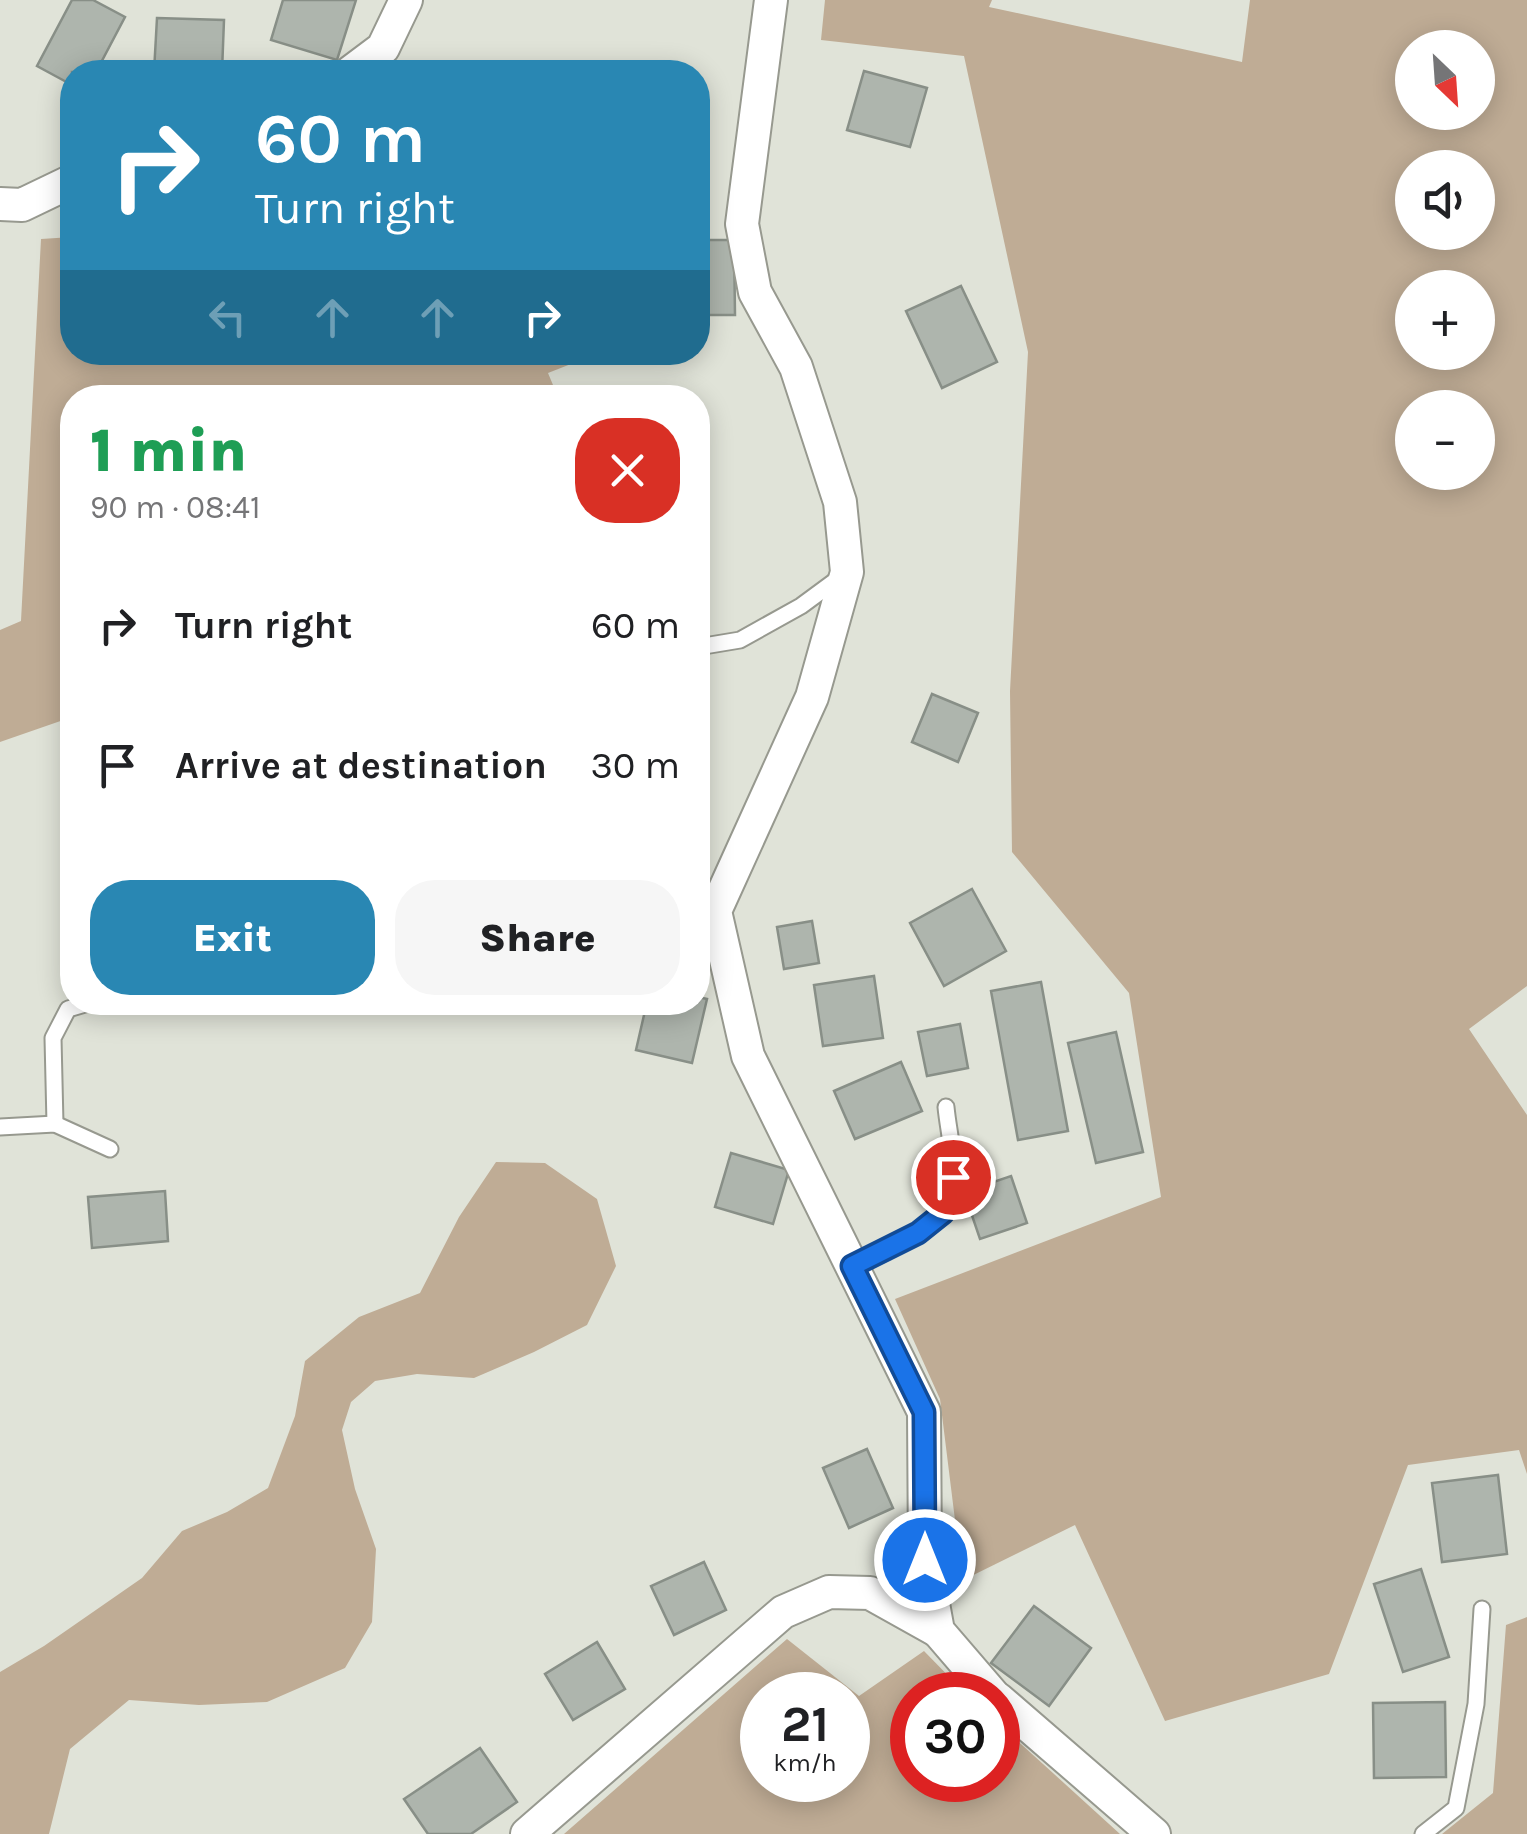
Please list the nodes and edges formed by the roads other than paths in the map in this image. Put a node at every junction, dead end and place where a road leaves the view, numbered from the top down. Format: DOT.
graph roads {
  1 [pos="406,0"];
  2 [pos="771,0"];
  3 [pos="368,60"];
  4 [pos="60,187"];
  5 [pos="0,204"];
  6 [pos="846,572"];
  7 [pos="710,645"];
  8 [pos="65,1015"];
  9 [pos="946,1108"];
  10 [pos="55,1124"];
  11 [pos="0,1127"];
  12 [pos="110,1149"];
  13 [pos="852,1266"];
  14 [pos="1482,1609"];
  15 [pos="938,1631"];
  16 [pos="973,1672"];
  17 [pos="1020,1719"];
  18 [pos="526,1834"];
  19 [pos="1154,1834"];
  20 [pos="1422,1834"];
  1 -- 3 [label="street"];
  2 -- 6 [label="street"];
  4 -- 5 [label="street"];
  6 -- 7 [label="lane"];
  6 -- 13 [label="street"];
  8 -- 10 [label="lane"];
  9 -- 13 [label="lane"];
  10 -- 11 [label="lane"];
  10 -- 12 [label="lane"];
  13 -- 15 [label="street"];
  14 -- 20 [label="lane"];
  15 -- 16 [label="street"];
  15 -- 18 [label="street"];
  17 -- 19 [label="street"];
}
